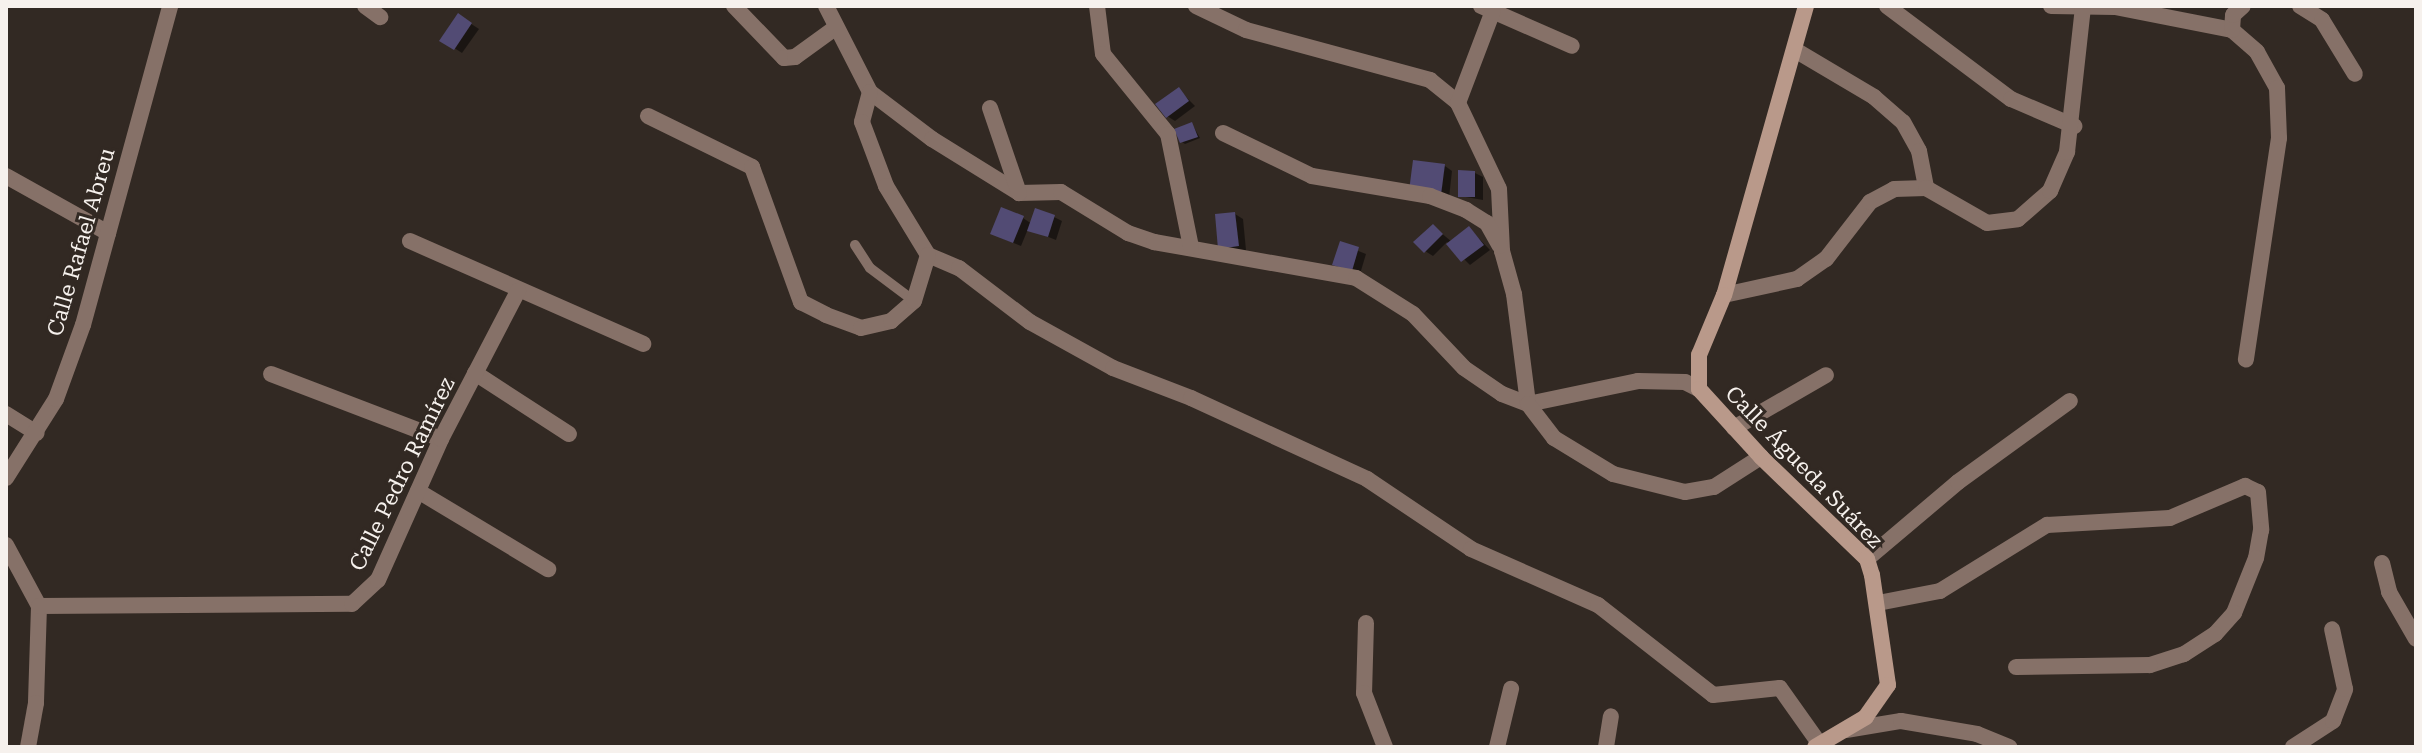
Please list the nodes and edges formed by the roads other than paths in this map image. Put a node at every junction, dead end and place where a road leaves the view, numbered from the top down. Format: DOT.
graph roads {
  1 [pos="170,6"];
  2 [pos="365,6"];
  3 [pos="734,6"];
  4 [pos="826,6"];
  5 [pos="1097,6"];
  6 [pos="1196,6"];
  7 [pos="1806,6"];
  8 [pos="1887,6"];
  9 [pos="2051,6"];
  10 [pos="2243,6"];
  11 [pos="2300,6"];
  12 [pos="2083,8"];
  13 [pos="1487,9"];
  14 [pos="2180,12"];
  15 [pos="380,17"];
  16 [pos="835,28"];
  17 [pos="2232,30"];
  18 [pos="1572,46"];
  19 [pos="1795,50"];
  20 [pos="2355,74"];
  21 [pos="870,92"];
  22 [pos="1458,103"];
  23 [pos="990,108"];
  24 [pos="648,116"];
  25 [pos="2074,126"];
  26 [pos="1223,133"];
  27 [pos="6,176"];
  28 [pos="1926,188"];
  29 [pos="1019,193"];
  30 [pos="108,233"];
  31 [pos="410,241"];
  32 [pos="855,245"];
  33 [pos="1191,247"];
  34 [pos="1502,251"];
  35 [pos="928,255"];
  36 [pos="518,291"];
  37 [pos="1724,295"];
  38 [pos="914,301"];
  39 [pos="643,344"];
  40 [pos="2246,360"];
  41 [pos="475,373"];
  42 [pos="271,374"];
  43 [pos="1826,375"];
  44 [pos="1699,389"];
  45 [pos="2070,401"];
  46 [pos="1528,404"];
  47 [pos="6,414"];
  48 [pos="1734,428"];
  49 [pos="36,433"];
  50 [pos="569,434"];
  51 [pos="441,439"];
  52 [pos="1761,457"];
  53 [pos="6,478"];
  54 [pos="418,491"];
  55 [pos="6,545"];
  56 [pos="1867,559"];
  57 [pos="2382,563"];
  58 [pos="548,569"];
  59 [pos="1878,603"];
  60 [pos="39,606"];
  61 [pos="1366,623"];
  62 [pos="2332,629"];
  63 [pos="2416,639"];
  64 [pos="2016,667"];
  65 [pos="1511,689"];
  66 [pos="1611,716"];
  67 [pos="1841,730"];
  68 [pos="1817,745"];
  69 [pos="28,747"];
  70 [pos="1385,747"];
  71 [pos="1497,747"];
  72 [pos="1606,747"];
  73 [pos="2010,747"];
  74 [pos="2293,747"];
  1 -- 30 [label="street, Calle Rafael Abreu"];
  2 -- 15 [label="street"];
  3 -- 16 [label="street"];
  4 -- 16 [label="street"];
  5 -- 33 [label="street"];
  6 -- 22 [label="street"];
  7 -- 19 [label="street, Calle Águeda Suárez"];
  8 -- 25 [label="street"];
  9 -- 12 [label="street"];
  10 -- 17 [label="street"];
  11 -- 20 [label="street"];
  12 -- 14 [label="street"];
  12 -- 25 [label="street"];
  13 -- 18 [label="street"];
  13 -- 22 [label="street"];
  14 -- 17 [label="street"];
  16 -- 21 [label="street"];
  17 -- 40 [label="street"];
  19 -- 28 [label="street"];
  19 -- 37 [label="street, Calle Águeda Suárez"];
  21 -- 29 [label="street"];
  21 -- 35 [label="street"];
  22 -- 34 [label="street"];
  23 -- 29 [label="street"];
  24 -- 38 [label="street"];
  25 -- 28 [label="street"];
  26 -- 34 [label="street"];
  27 -- 30 [label="street"];
  28 -- 37 [label="street"];
  29 -- 33 [label="street"];
  30 -- 49 [label="street, Calle Rafael Abreu"];
  31 -- 36 [label="street"];
  32 -- 38 [label="lane"];
  33 -- 46 [label="street"];
  34 -- 46 [label="street"];
  35 -- 38 [label="street"];
  35 -- 68 [label="street"];
  36 -- 39 [label="street"];
  36 -- 41 [label="street, Calle Pedro Ramírez"];
  37 -- 44 [label="street, Calle Águeda Suárez"];
  41 -- 50 [label="street"];
  41 -- 51 [label="street, Calle Pedro Ramírez"];
  42 -- 51 [label="street"];
  43 -- 48 [label="street"];
  44 -- 46 [label="street"];
  44 -- 48 [label="street, Calle Águeda Suárez"];
  45 -- 56 [label="street"];
  46 -- 52 [label="street"];
  47 -- 49 [label="street"];
  48 -- 52 [label="street, Calle Águeda Suárez"];
  49 -- 53 [label="street, Calle Rafael Abreu"];
  51 -- 54 [label="street, Calle Pedro Ramírez"];
  52 -- 56 [label="street, Calle Águeda Suárez"];
  54 -- 58 [label="street"];
  54 -- 60 [label="street, Calle Pedro Ramírez"];
  55 -- 60 [label="street"];
  56 -- 59 [label="street, Calle Águeda Suárez"];
  57 -- 63 [label="street"];
  59 -- 64 [label="street"];
  59 -- 67 [label="street, Calle Águeda Suárez"];
  60 -- 69 [label="street"];
  61 -- 70 [label="street"];
  62 -- 74 [label="street"];
  65 -- 71 [label="street"];
  66 -- 72 [label="street"];
  67 -- 68 [label="street, Calle Águeda Suárez"];
  67 -- 73 [label="street"];
}
